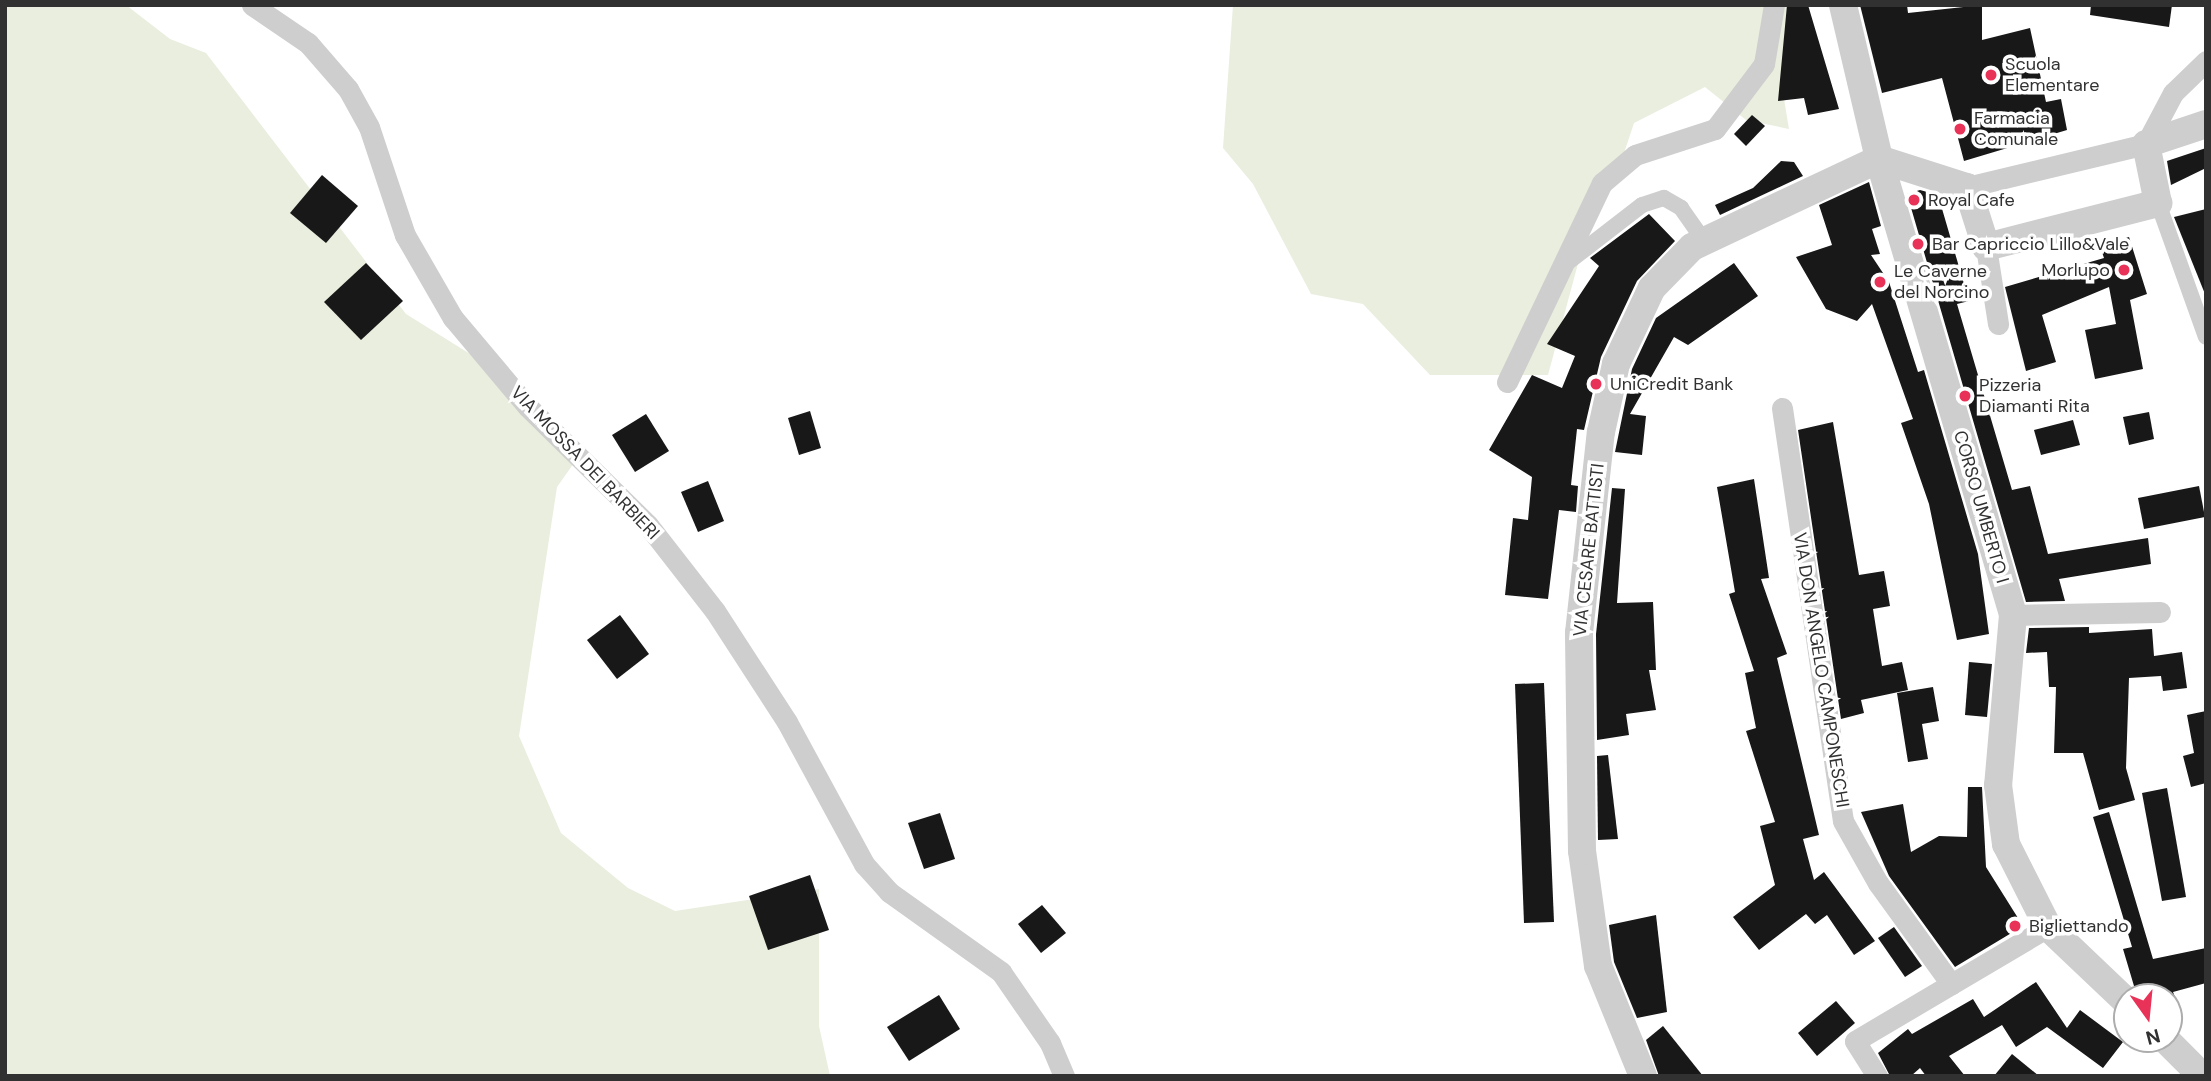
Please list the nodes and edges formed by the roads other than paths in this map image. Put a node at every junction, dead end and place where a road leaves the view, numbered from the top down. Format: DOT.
graph roads {
  1 [pos="252,5"];
  2 [pos="1774,5"];
  3 [pos="1843,5"];
  4 [pos="2206,61"];
  5 [pos="2206,124"];
  6 [pos="2146,144"];
  7 [pos="1879,159"];
  8 [pos="1967,187"];
  9 [pos="2158,203"];
  10 [pos="1703,240"];
  11 [pos="1986,247"];
  12 [pos="1567,263"];
  13 [pos="1997,324"];
  14 [pos="2206,337"];
  15 [pos="1507,382"];
  16 [pos="1782,408"];
  17 [pos="2160,612"];
  18 [pos="2013,615"];
  19 [pos="2048,927"];
  20 [pos="1951,984"];
  21 [pos="2113,989"];
  22 [pos="2179,1053"];
  23 [pos="1064,1076"];
  24 [pos="1643,1076"];
  25 [pos="1877,1076"];
  26 [pos="2202,1076"];
  1 -- 23 [label="street, VIA MOSSA DEI BARBIERI"];
  2 -- 12 [label="street"];
  3 -- 7 [label="street, CORSO UMBERTO I"];
  4 -- 6 [label="street"];
  5 -- 6 [label="street"];
  6 -- 8 [label="street"];
  6 -- 9 [label="street"];
  7 -- 8 [label="street"];
  7 -- 10 [label="street, VIA CESARE BATTISTI"];
  7 -- 18 [label="street, CORSO UMBERTO I"];
  8 -- 11 [label="street"];
  9 -- 11 [label="street"];
  9 -- 14 [label="street"];
  10 -- 12 [label="street"];
  10 -- 24 [label="street, VIA CESARE BATTISTI"];
  11 -- 13 [label="street"];
  12 -- 15 [label="street"];
  16 -- 20 [label="street, VIA DON ANGELO CAMPONESCHI"];
  17 -- 18 [label="street"];
  18 -- 19 [label="street, CORSO UMBERTO I"];
  19 -- 20 [label="street"];
  19 -- 21 [label="street, CORSO UMBERTO I"];
  20 -- 25 [label="street"];
  22 -- 26 [label="street"];
}
